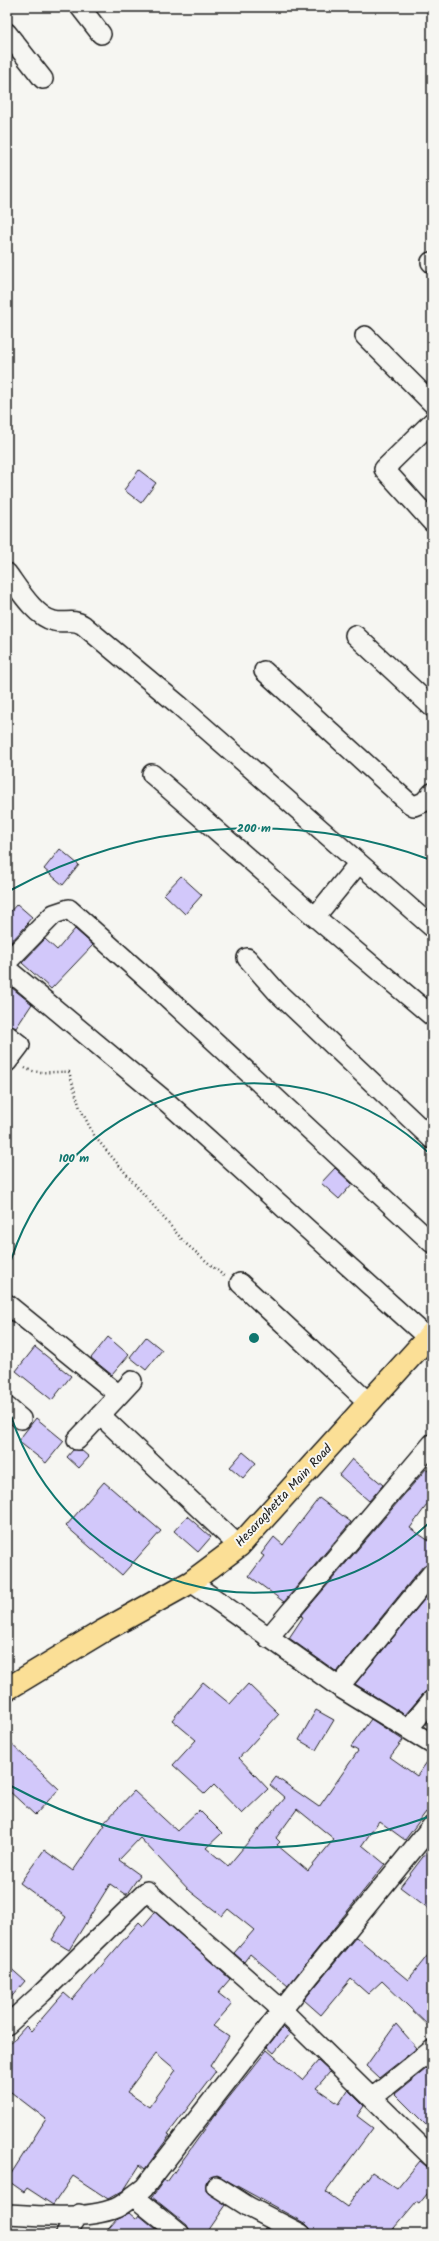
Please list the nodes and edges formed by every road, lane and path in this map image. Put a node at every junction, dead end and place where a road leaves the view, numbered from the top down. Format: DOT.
graph roads {
  1 [pos="80,7"];
  2 [pos="7,33"];
  3 [pos="101,34"];
  4 [pos="43,79"];
  5 [pos="365,336"];
  6 [pos="432,403"];
  7 [pos="432,422"];
  8 [pos="432,522"];
  9 [pos="7,573"];
  10 [pos="355,635"];
  11 [pos="264,671"];
  12 [pos="432,707"];
  13 [pos="152,774"];
  14 [pos="432,793"];
  15 [pos="358,864"];
  16 [pos="315,917"];
  17 [pos="432,927"];
  18 [pos="247,958"];
  19 [pos="7,962"];
  20 [pos="7,969"];
  21 [pos="432,1016"];
  22 [pos="7,1035"];
  23 [pos="7,1062"];
  24 [pos="27,1070"];
  25 [pos="432,1139"];
  26 [pos="432,1243"];
  27 [pos="240,1283"];
  28 [pos="7,1304"];
  29 [pos="430,1336"];
  30 [pos="132,1381"];
  31 [pos="119,1395"];
  32 [pos="370,1403"];
  33 [pos="7,1407"];
  34 [pos="100,1415"];
  35 [pos="21,1419"];
  36 [pos="77,1440"];
  37 [pos="432,1444"];
  38 [pos="239,1546"];
  39 [pos="432,1573"];
  40 [pos="191,1582"];
  41 [pos="268,1638"];
  42 [pos="339,1687"];
  43 [pos="7,1689"];
  44 [pos="432,1700"];
  45 [pos="408,1729"];
  46 [pos="432,1744"];
  47 [pos="429,1835"];
  48 [pos="282,2010"];
  49 [pos="7,2025"];
  50 [pos="432,2050"];
  51 [pos="372,2098"];
  52 [pos="432,2157"];
  53 [pos="216,2186"];
  54 [pos="133,2196"];
  55 [pos="7,2214"];
  56 [pos="79,2214"];
  57 [pos="66,2234"];
  58 [pos="180,2234"];
  59 [pos="301,2234"];
  1 -- 3 [label="street"];
  2 -- 4 [label="street"];
  5 -- 6 [label="street"];
  7 -- 8 [label="street"];
  9 -- 15 [label="street"];
  10 -- 12 [label="street"];
  11 -- 14 [label="street"];
  13 -- 16 [label="street"];
  15 -- 16 [label="street"];
  15 -- 17 [label="street"];
  16 -- 21 [label="street"];
  18 -- 25 [label="street"];
  19 -- 26 [label="street"];
  20 -- 29 [label="street"];
  22 -- 23 [label="street"];
  24 -- 27 [label="path"];
  27 -- 32 [label="street"];
  28 -- 31 [label="street"];
  29 -- 32 [label="main road, Hesaraghetta Main Road"];
  30 -- 31 [label="street"];
  31 -- 34 [label="street"];
  32 -- 38 [label="main road, Hesaraghetta Main Road"];
  33 -- 35 [label="street"];
  34 -- 36 [label="street"];
  34 -- 38 [label="street"];
  37 -- 41 [label="street"];
  38 -- 40 [label="main road, Hesaraghetta Main Road"];
  39 -- 42 [label="street"];
  40 -- 41 [label="street"];
  40 -- 43 [label="main road, Hesaraghetta Main Road"];
  41 -- 42 [label="street"];
  42 -- 45 [label="street"];
  44 -- 45 [label="street"];
  45 -- 46 [label="street"];
  47 -- 48 [label="street"];
  48 -- 49 [label="street"];
  48 -- 51 [label="street"];
  48 -- 54 [label="street"];
  50 -- 51 [label="street"];
  51 -- 52 [label="street"];
  53 -- 59 [label="street"];
  54 -- 56 [label="street"];
  54 -- 58 [label="street"];
  55 -- 56 [label="street"];
  56 -- 57 [label="street"];
}
